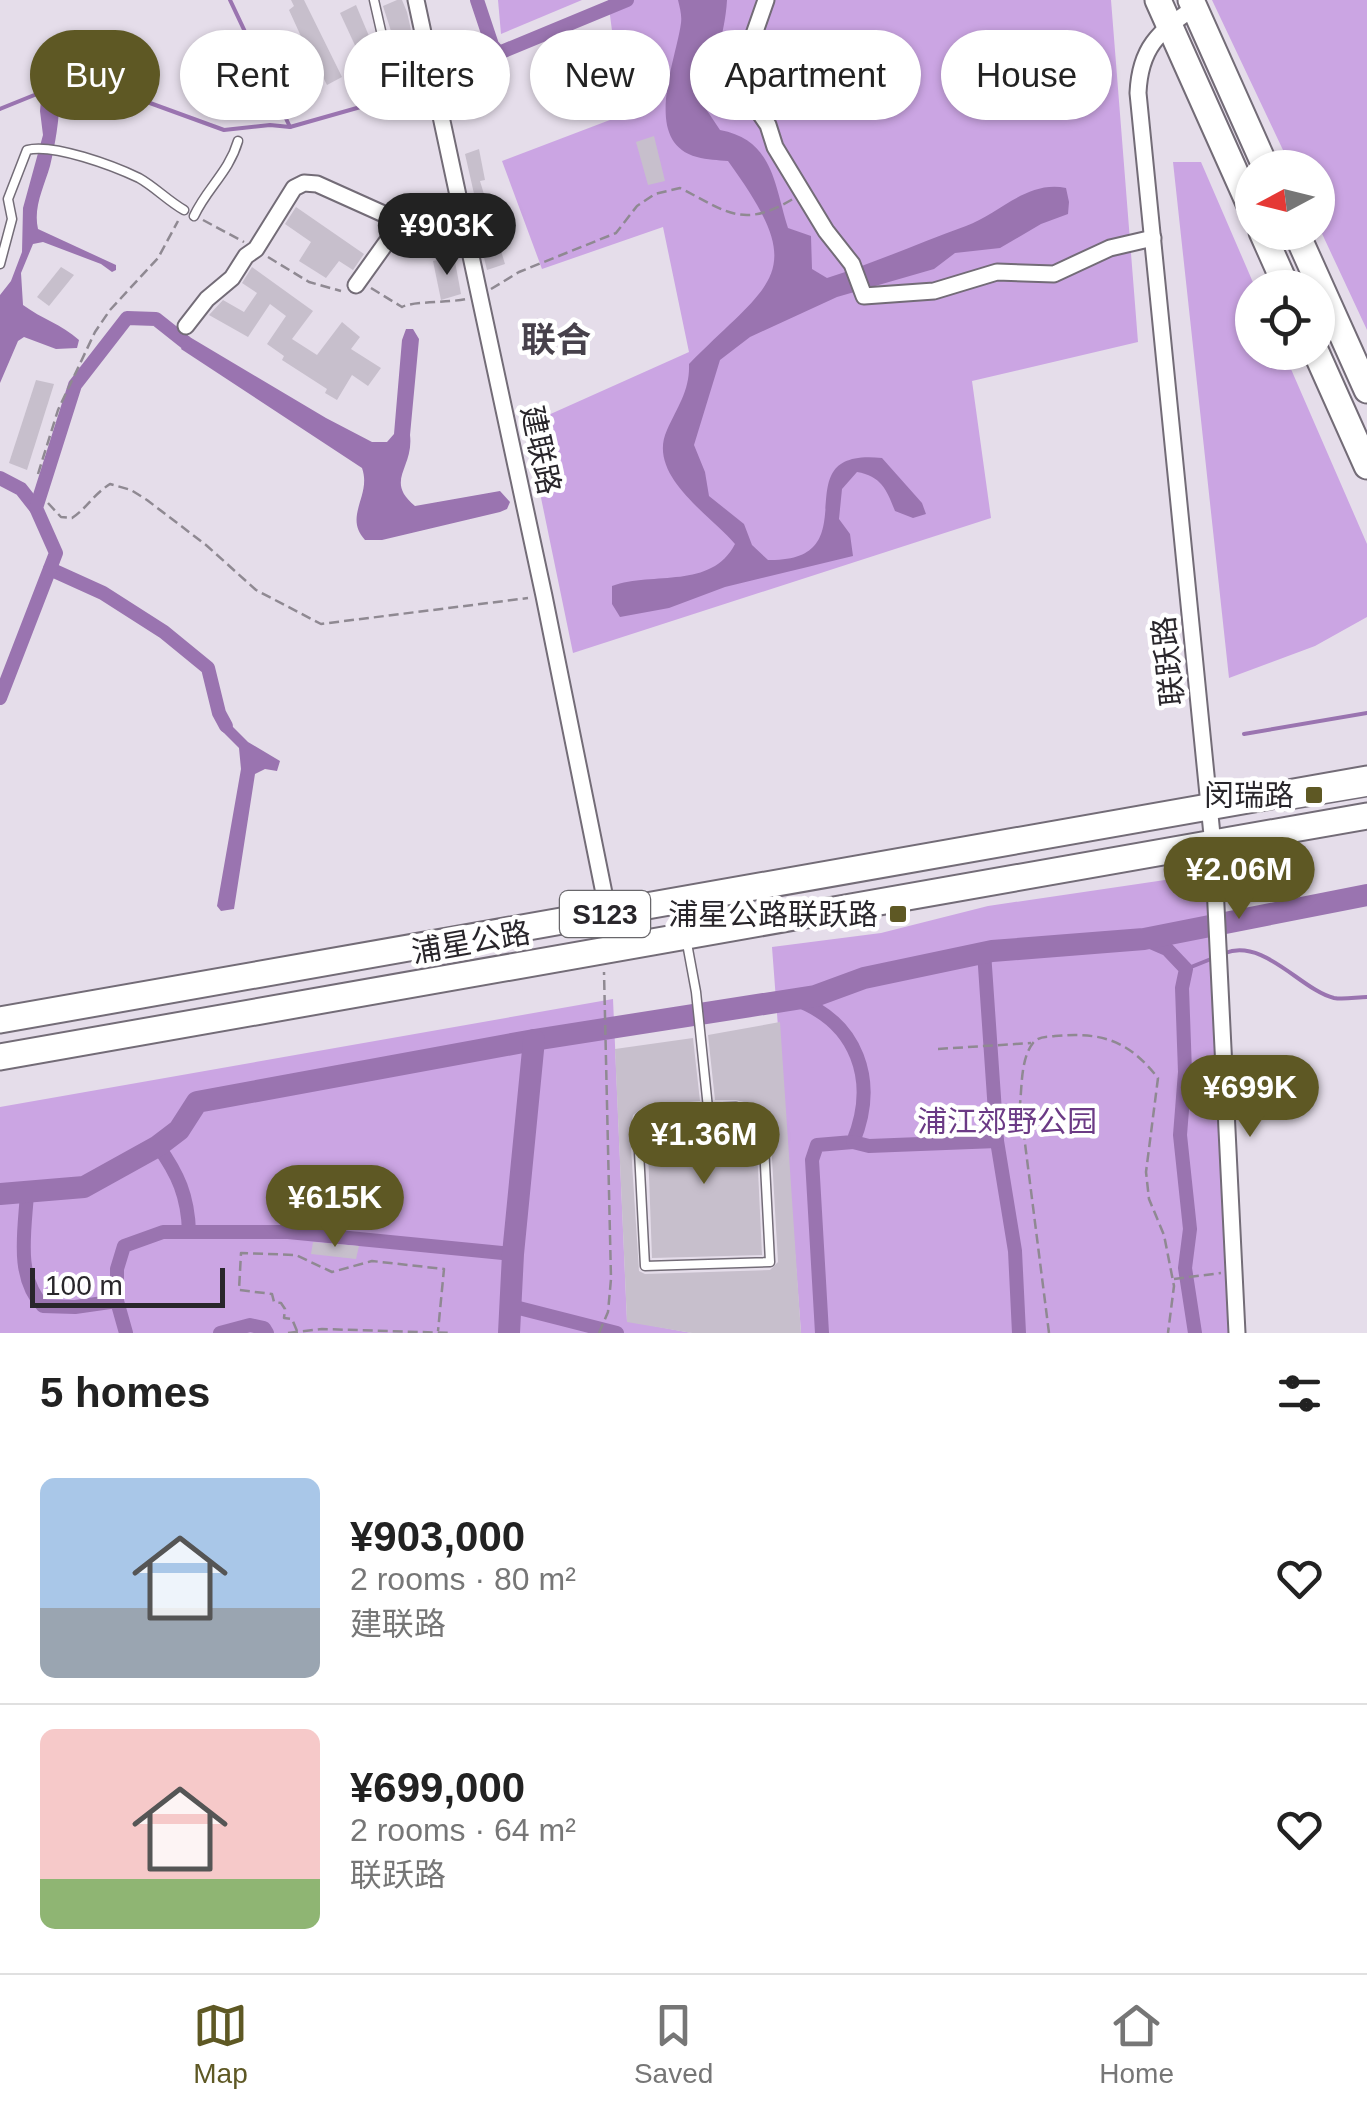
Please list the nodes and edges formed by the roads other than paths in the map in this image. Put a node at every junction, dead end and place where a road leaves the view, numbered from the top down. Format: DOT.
graph roads {
  1 [pos="374,0"];
  2 [pos="416,0"];
  3 [pos="766,0"];
  4 [pos="1158,0"];
  5 [pos="1192,4"];
  6 [pos="1169,24"];
  7 [pos="381,30"];
  8 [pos="422,30"];
  9 [pos="442,120"];
  10 [pos="238,141"];
  11 [pos="1258,150"];
  12 [pos="1235,172"];
  13 [pos="184,210"];
  14 [pos="194,216"];
  15 [pos="401,222"];
  16 [pos="465,228"];
  17 [pos="1152,238"];
  18 [pos="1304,250"];
  19 [pos="0,264"];
  20 [pos="356,285"];
  21 [pos="186,326"];
  22 [pos="1324,370"];
  23 [pos="1367,390"];
  24 [pos="1367,466"];
  25 [pos="1367,779"];
  26 [pos="1367,792"];
  27 [pos="1210,807"];
  28 [pos="1280,807"];
  29 [pos="1246,811"];
  30 [pos="1367,816"];
  31 [pos="1213,845"];
  32 [pos="608,913"];
  33 [pos="685,938"];
  34 [pos="0,1020"];
  35 [pos="0,1057"];
  36 [pos="708,1108"];
  37 [pos="1237,1333"];
  1 -- 7 [label="lane"];
  2 -- 8 [label="street, 建联路"];
  3 -- 17 [label="street"];
  4 -- 6 [label="main road"];
  5 -- 6 [label="street, 联跃路"];
  5 -- 11 [label="main road"];
  6 -- 12 [label="main road"];
  6 -- 17 [label="street, 联跃路"];
  9 -- 16 [label="street, 建联路"];
  10 -- 14 [label="lane"];
  13 -- 19 [label="lane"];
  15 -- 16 [label="street"];
  15 -- 20 [label="street"];
  15 -- 21 [label="street"];
  16 -- 32 [label="street, 建联路"];
  17 -- 27 [label="street, 联跃路"];
  18 -- 23 [label="main road"];
  22 -- 24 [label="main road"];
  25 -- 27 [label="main road, 浦星公路 / S123"];
  26 -- 28 [label="lane"];
  27 -- 29 [label="lane"];
  27 -- 31 [label="street, 联跃路"];
  27 -- 32 [label="main road, 浦星公路 / S123"];
  30 -- 31 [label="main road, 浦星公路 / S123"];
  31 -- 33 [label="main road, 浦星公路 / S123"];
  31 -- 37 [label="street, 联跃路"];
  32 -- 34 [label="main road, 浦星公路 / S123"];
  33 -- 35 [label="main road, 浦星公路 / S123"];
  33 -- 36 [label="lane"];
  36 -- 36 [label="lane"];
}
